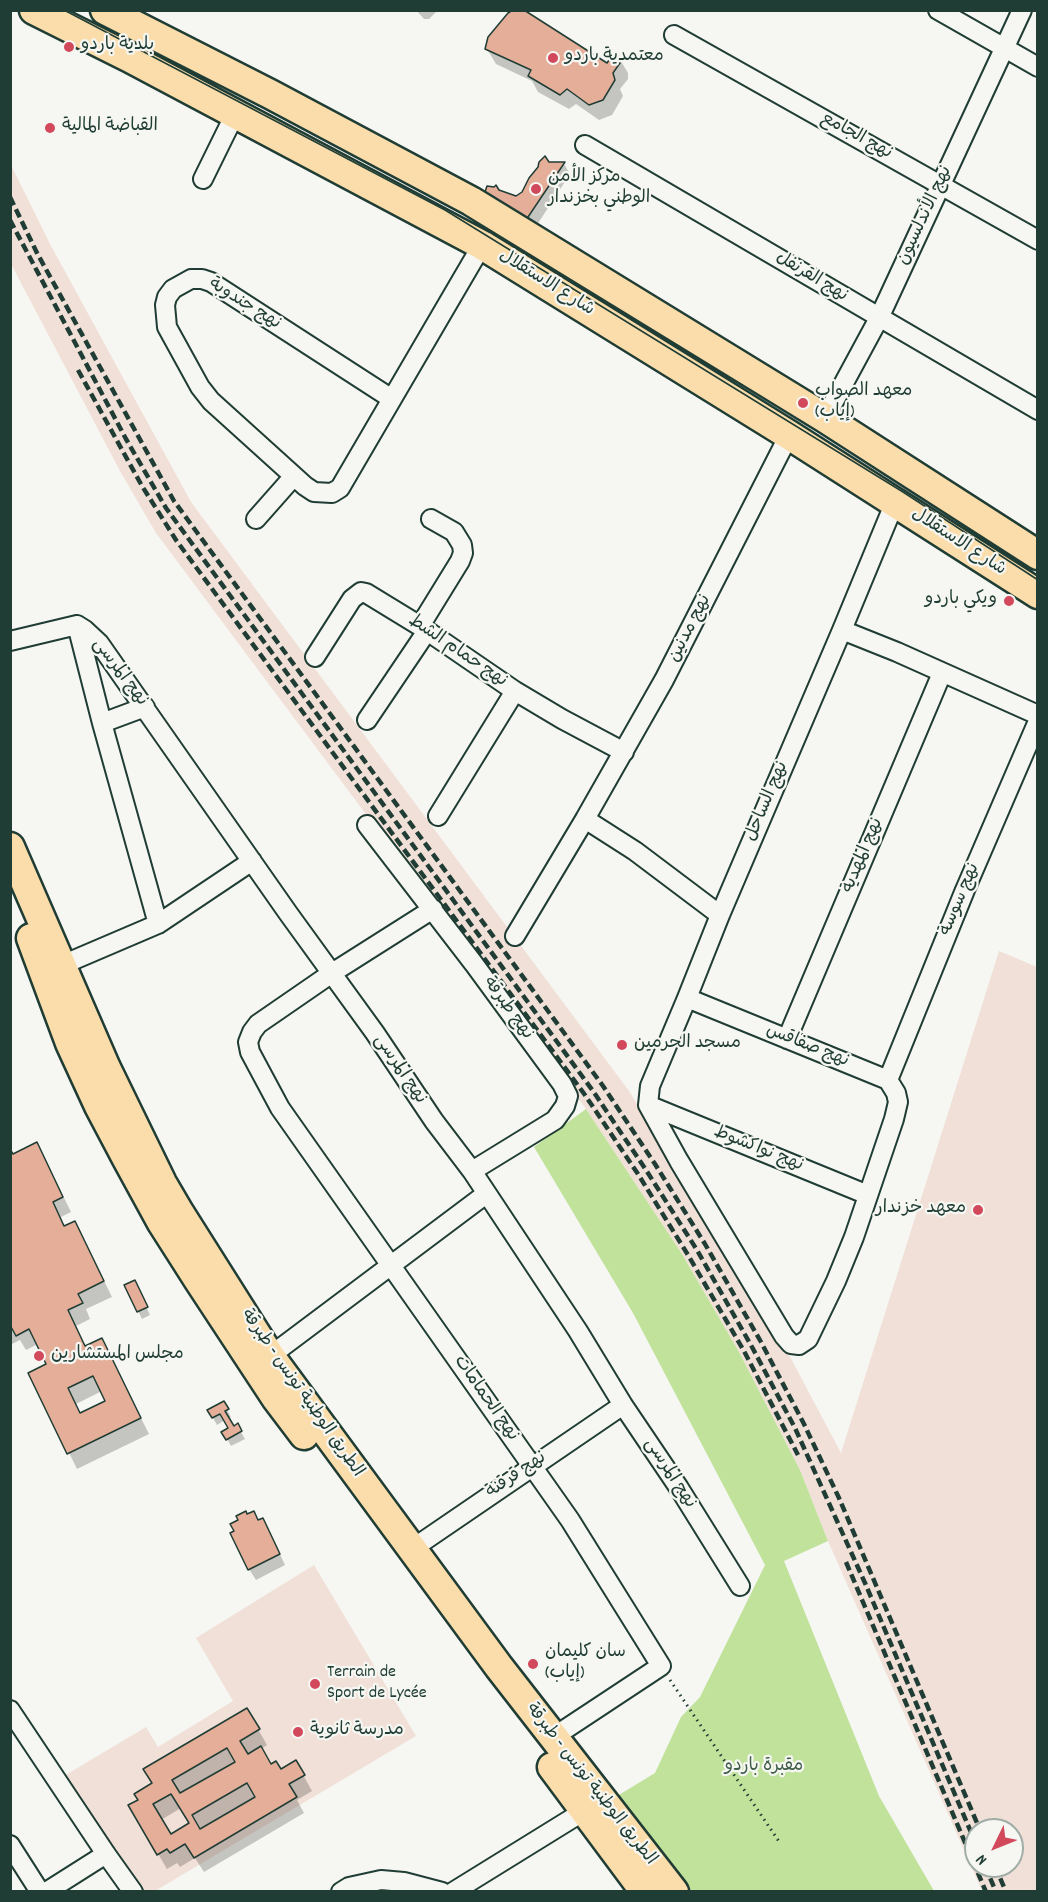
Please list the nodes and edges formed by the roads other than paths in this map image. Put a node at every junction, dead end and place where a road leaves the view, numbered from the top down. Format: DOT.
graph roads {
  1 [pos="34,10"];
  2 [pos="105,10"];
  3 [pos="938,10"];
  4 [pos="1022,10"];
  5 [pos="674,35"];
  6 [pos="1005,48"];
  7 [pos="1038,67"];
  8 [pos="235,114"];
  9 [pos="585,145"];
  10 [pos="203,179"];
  11 [pos="941,184"];
  12 [pos="1038,240"];
  13 [pos="482,245"];
  14 [pos="879,318"];
  15 [pos="392,399"];
  16 [pos="1038,410"];
  17 [pos="825,418"];
  18 [pos="789,435"];
  19 [pos="294,476"];
  20 [pos="895,502"];
  21 [pos="256,519"];
  22 [pos="431,519"];
  23 [pos="1038,555"];
  24 [pos="1038,594"];
  25 [pos="77,625"];
  26 [pos="423,629"];
  27 [pos="842,630"];
  28 [pos="10,641"];
  29 [pos="315,657"];
  30 [pos="942,673"];
  31 [pos="515,691"];
  32 [pos="145,707"];
  33 [pos="1038,715"];
  34 [pos="367,720"];
  35 [pos="1038,721"];
  36 [pos="102,723"];
  37 [pos="624,752"];
  38 [pos="438,816"];
  39 [pos="585,819"];
  40 [pos="367,825"];
  41 [pos="10,847"];
  42 [pos="252,861"];
  43 [pos="10,883"];
  44 [pos="433,909"];
  45 [pos="720,915"];
  46 [pos="158,924"];
  47 [pos="515,936"];
  48 [pos="62,965"];
  49 [pos="332,973"];
  50 [pos="687,998"];
  51 [pos="787,1039"];
  52 [pos="888,1080"];
  53 [pos="648,1106"];
  54 [pos="472,1171"];
  55 [pos="486,1194"];
  56 [pos="868,1196"];
  57 [pos="391,1266"];
  58 [pos="270,1356"];
  59 [pos="623,1405"];
  60 [pos="532,1467"];
  61 [pos="412,1549"];
  62 [pos="740,1586"];
  63 [pos="10,1710"];
  64 [pos="552,1738"];
  65 [pos="584,1811"];
  66 [pos="10,1845"];
  67 [pos="105,1854"];
  68 [pos="40,1892"];
  69 [pos="46,1892"];
  70 [pos="133,1892"];
  71 [pos="341,1892"];
  72 [pos="442,1892"];
  73 [pos="453,1892"];
  74 [pos="645,1892"];
  75 [pos="674,1892"];
  1 -- 8 [label="main road, شارع الاستقلال"];
  2 -- 17 [label="main road, شارع الاستقلال"];
  3 -- 6 [label="street"];
  4 -- 6 [label="street, نهج الأندلسيون"];
  5 -- 11 [label="street, نهج الجامع"];
  6 -- 7 [label="street"];
  6 -- 11 [label="street, نهج الأندلسيون"];
  8 -- 10 [label="street"];
  8 -- 13 [label="main road, شارع الاستقلال"];
  9 -- 14 [label="street, نهج القرنفل"];
  11 -- 12 [label="street, نهج الجامع"];
  11 -- 14 [label="street, نهج الأندلسيون"];
  13 -- 15 [label="street, نهج جندوبة"];
  13 -- 18 [label="main road, شارع الاستقلال"];
  14 -- 16 [label="street, نهج القرنفل"];
  14 -- 17 [label="street, نهج الأندلسيون"];
  15 -- 19 [label="street, نهج جندوبة"];
  15 -- 19 [label="street, نهج جندوبة"];
  17 -- 23 [label="main road, شارع الاستقلال"];
  18 -- 20 [label="main road, شارع الاستقلال"];
  18 -- 37 [label="street, نهج مدنين"];
  19 -- 21 [label="street"];
  20 -- 24 [label="main road, شارع الاستقلال"];
  20 -- 27 [label="street, نهج الساحل"];
  22 -- 26 [label="street"];
  25 -- 28 [label="street, نهج المرسى"];
  25 -- 32 [label="street, نهج المرسى"];
  25 -- 36 [label="street"];
  26 -- 29 [label="street, نهج حمام الشط"];
  26 -- 31 [label="street, نهج حمام الشط"];
  26 -- 34 [label="street"];
  27 -- 30 [label="street"];
  27 -- 45 [label="street, نهج الساحل"];
  30 -- 33 [label="street"];
  30 -- 51 [label="street, نهج المهدية"];
  31 -- 37 [label="street, نهج حمام الشط"];
  31 -- 38 [label="street"];
  32 -- 36 [label="street"];
  32 -- 42 [label="street, نهج المرسى"];
  35 -- 52 [label="street, نهج سوسة"];
  36 -- 46 [label="street"];
  37 -- 39 [label="street, نهج مدنين"];
  39 -- 45 [label="street"];
  39 -- 47 [label="street, نهج مدنين"];
  40 -- 44 [label="street, نهج طبرقة"];
  41 -- 48 [label="main road, الطريق الوطنية تونس - طبرقة"];
  42 -- 46 [label="street"];
  42 -- 49 [label="street, نهج المرسى"];
  43 -- 65 [label="main road, الطريق الوطنية تونس - طبرقة"];
  44 -- 49 [label="street"];
  44 -- 54 [label="street, نهج طبرقة"];
  45 -- 50 [label="street, نهج الساحل"];
  46 -- 48 [label="street"];
  48 -- 58 [label="main road, الطريق الوطنية تونس - طبرقة"];
  49 -- 54 [label="street, نهج المرسى"];
  49 -- 57 [label="street, نهج الحمامات"];
  50 -- 51 [label="street, نهج صفاقس"];
  50 -- 53 [label="street, نهج الساحل"];
  51 -- 52 [label="street, نهج صفاقس"];
  52 -- 56 [label="street"];
  53 -- 56 [label="street, نهج نواكشوط"];
  53 -- 56 [label="street"];
  54 -- 55 [label="street, نهج المرسى"];
  55 -- 57 [label="street"];
  55 -- 59 [label="street, نهج المرسى"];
  57 -- 58 [label="street"];
  57 -- 60 [label="street, نهج الحمامات"];
  58 -- 61 [label="main road, الطريق الوطنية تونس - طبرقة"];
  59 -- 60 [label="street, نهج قرقنة"];
  59 -- 62 [label="street, نهج المرسى"];
  60 -- 61 [label="street, نهج قرقنة"];
  60 -- 64 [label="street, نهج الحمامات"];
  61 -- 64 [label="main road, الطريق الوطنية تونس - طبرقة"];
  63 -- 67 [label="street"];
  64 -- 75 [label="main road, الطريق الوطنية تونس - طبرقة"];
  65 -- 73 [label="street"];
  65 -- 74 [label="main road, الطريق الوطنية تونس - طبرقة"];
  66 -- 68 [label="street"];
  67 -- 69 [label="street"];
  67 -- 70 [label="street"];
  71 -- 72 [label="street"];
}
